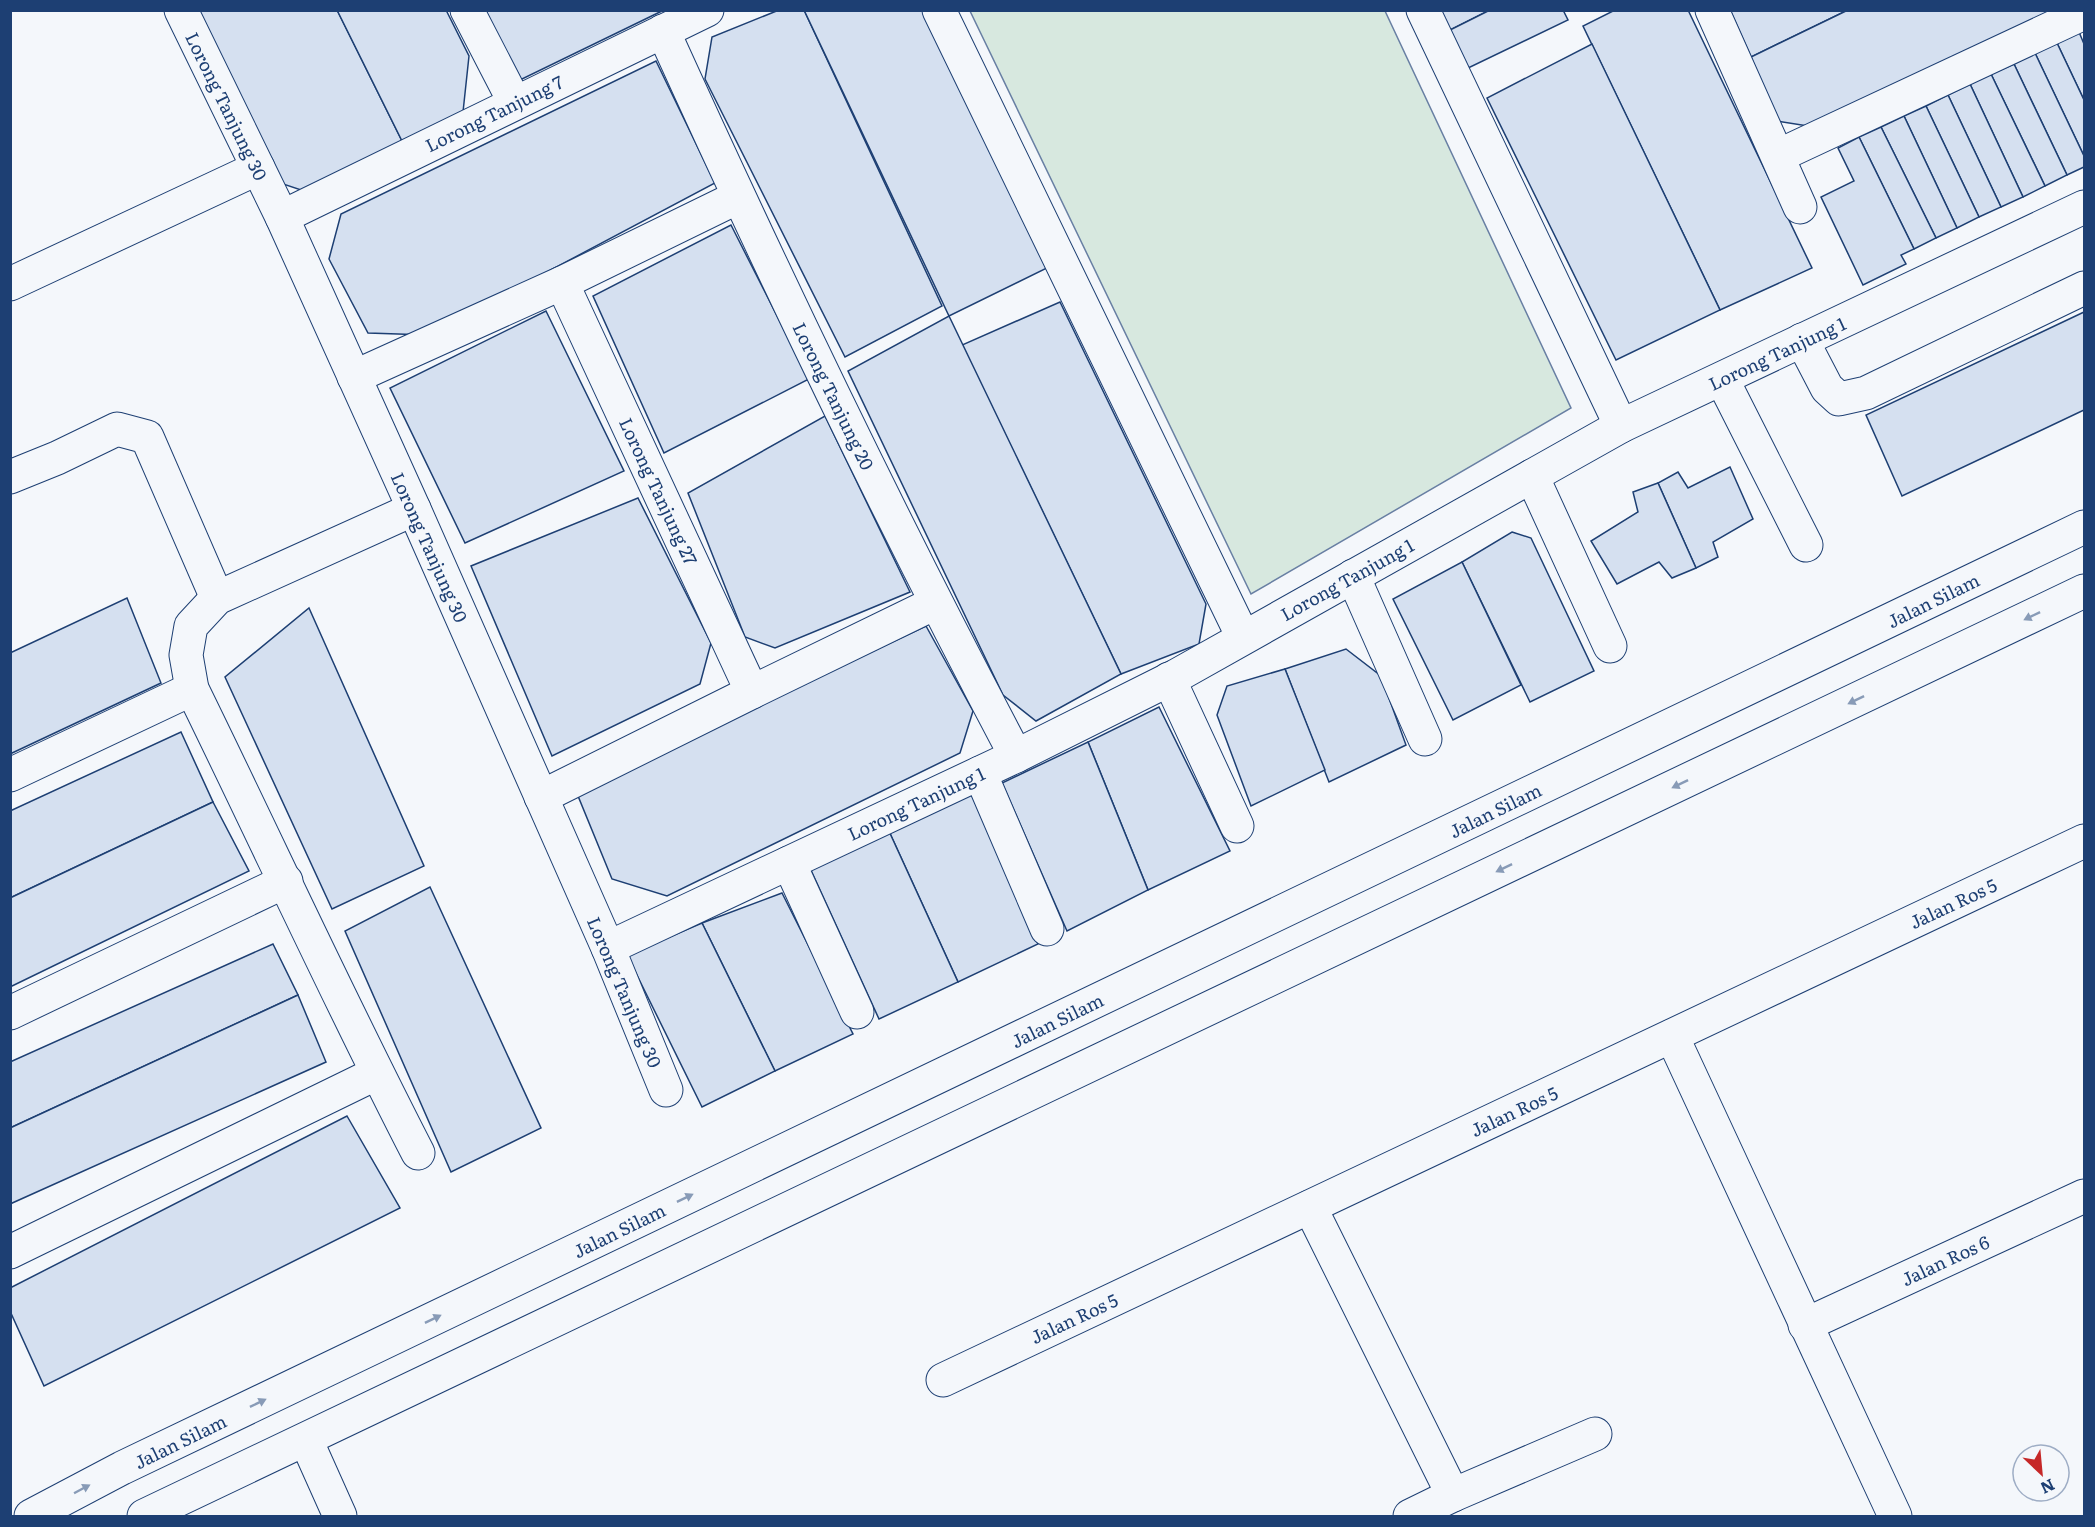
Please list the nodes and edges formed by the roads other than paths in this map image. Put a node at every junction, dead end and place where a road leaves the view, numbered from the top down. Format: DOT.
graph roads {
  1 [pos="181,10"];
  2 [pos="467,10"];
  3 [pos="707,10"];
  4 [pos="939,10"];
  5 [pos="1423,10"];
  6 [pos="1712,10"];
  7 [pos="2085,13"];
  8 [pos="663,31"];
  9 [pos="514,103"];
  10 [pos="1778,156"];
  11 [pos="258,168"];
  12 [pos="738,197"];
  13 [pos="1800,207"];
  14 [pos="2085,207"];
  15 [pos="282,217"];
  16 [pos="562,283"];
  17 [pos="10,284"];
  18 [pos="2085,288"];
  19 [pos="1802,340"];
  20 [pos="354,377"];
  21 [pos="1722,379"];
  22 [pos="1621,426"];
  23 [pos="1532,476"];
  24 [pos="10,477"];
  25 [pos="414,509"];
  26 [pos="2085,527"];
  27 [pos="1806,545"];
  28 [pos="1353,576"];
  29 [pos="2085,591"];
  30 [pos="217,598"];
  31 [pos="935,603"];
  32 [pos="1243,637"];
  33 [pos="1610,646"];
  34 [pos="1169,679"];
  35 [pos="192,689"];
  36 [pos="752,692"];
  37 [pos="1425,740"];
  38 [pos="1016,756"];
  39 [pos="980,773"];
  40 [pos="10,775"];
  41 [pos="541,797"];
  42 [pos="1237,825"];
  43 [pos="2085,841"];
  44 [pos="789,863"];
  45 [pos="286,881"];
  46 [pos="1047,929"];
  47 [pos="608,948"];
  48 [pos="857,1012"];
  49 [pos="10,1013"];
  50 [pos="1672,1036"];
  51 [pos="377,1073"];
  52 [pos="666,1090"];
  53 [pos="418,1153"];
  54 [pos="2085,1196"];
  55 [pos="1310,1207"];
  56 [pos="10,1252"];
  57 [pos="1805,1324"];
  58 [pos="943,1380"];
  59 [pos="1595,1434"];
  60 [pos="306,1440"];
  61 [pos="1453,1495"];
  62 [pos="31,1516"];
  63 [pos="144,1516"];
  64 [pos="340,1516"];
  65 [pos="1410,1516"];
  66 [pos="1895,1516"];
  1 -- 11 [label="main road, Lorong Tanjung 30"];
  2 -- 9 [label="main road"];
  3 -- 8 [label="main road, Lorong Tanjung 7"];
  4 -- 32 [label="main road"];
  5 -- 22 [label="main road"];
  6 -- 10 [label="main road"];
  7 -- 10 [label="main road"];
  8 -- 9 [label="main road, Lorong Tanjung 7"];
  8 -- 12 [label="main road, Lorong Tanjung 20"];
  9 -- 15 [label="main road, Lorong Tanjung 7"];
  10 -- 13 [label="main road"];
  11 -- 15 [label="main road, Lorong Tanjung 30"];
  11 -- 17 [label="main road"];
  12 -- 16 [label="main road"];
  12 -- 31 [label="main road, Lorong Tanjung 20"];
  14 -- 19 [label="main road, Lorong Tanjung 1"];
  15 -- 20 [label="main road, Lorong Tanjung 30"];
  16 -- 20 [label="main road"];
  16 -- 36 [label="main road, Lorong Tanjung 27"];
  18 -- 19 [label="main road"];
  19 -- 21 [label="main road, Lorong Tanjung 1"];
  20 -- 25 [label="main road, Lorong Tanjung 30"];
  21 -- 22 [label="main road, Lorong Tanjung 1"];
  21 -- 27 [label="main road"];
  22 -- 23 [label="main road, Lorong Tanjung 1"];
  23 -- 28 [label="main road, Lorong Tanjung 1"];
  23 -- 33 [label="main road"];
  24 -- 30 [label="main road"];
  25 -- 30 [label="main road"];
  25 -- 41 [label="main road, Lorong Tanjung 30"];
  62 -- 26 [label="main road, Jalan Silam, one-way"];
  28 -- 32 [label="main road, Lorong Tanjung 1"];
  28 -- 37 [label="main road"];
  29 -- 60 [label="main road, one-way"];
  30 -- 35 [label="main road"];
  31 -- 36 [label="main road"];
  31 -- 38 [label="main road, Lorong Tanjung 20"];
  32 -- 34 [label="main road, Lorong Tanjung 1"];
  34 -- 38 [label="main road, Lorong Tanjung 1"];
  34 -- 42 [label="main road"];
  35 -- 40 [label="main road"];
  35 -- 45 [label="main road"];
  36 -- 41 [label="main road"];
  38 -- 39 [label="main road, Lorong Tanjung 1"];
  39 -- 44 [label="main road, Lorong Tanjung 1"];
  39 -- 46 [label="main road"];
  41 -- 47 [label="main road, Lorong Tanjung 30"];
  43 -- 50 [label="main road, Jalan Ros 5"];
  44 -- 47 [label="main road, Lorong Tanjung 1"];
  44 -- 48 [label="main road"];
  45 -- 49 [label="main road"];
  45 -- 51 [label="main road"];
  47 -- 52 [label="main road, Lorong Tanjung 30"];
  50 -- 55 [label="main road, Jalan Ros 5"];
  50 -- 57 [label="main road"];
  51 -- 53 [label="main road"];
  51 -- 56 [label="main road"];
  54 -- 57 [label="main road, Jalan Ros 6"];
  55 -- 58 [label="main road, Jalan Ros 5"];
  55 -- 61 [label="main road"];
  57 -- 66 [label="main road"];
  59 -- 61 [label="main road"];
  60 -- 63 [label="main road"];
  60 -- 64 [label="main road"];
  61 -- 65 [label="main road"];
}
